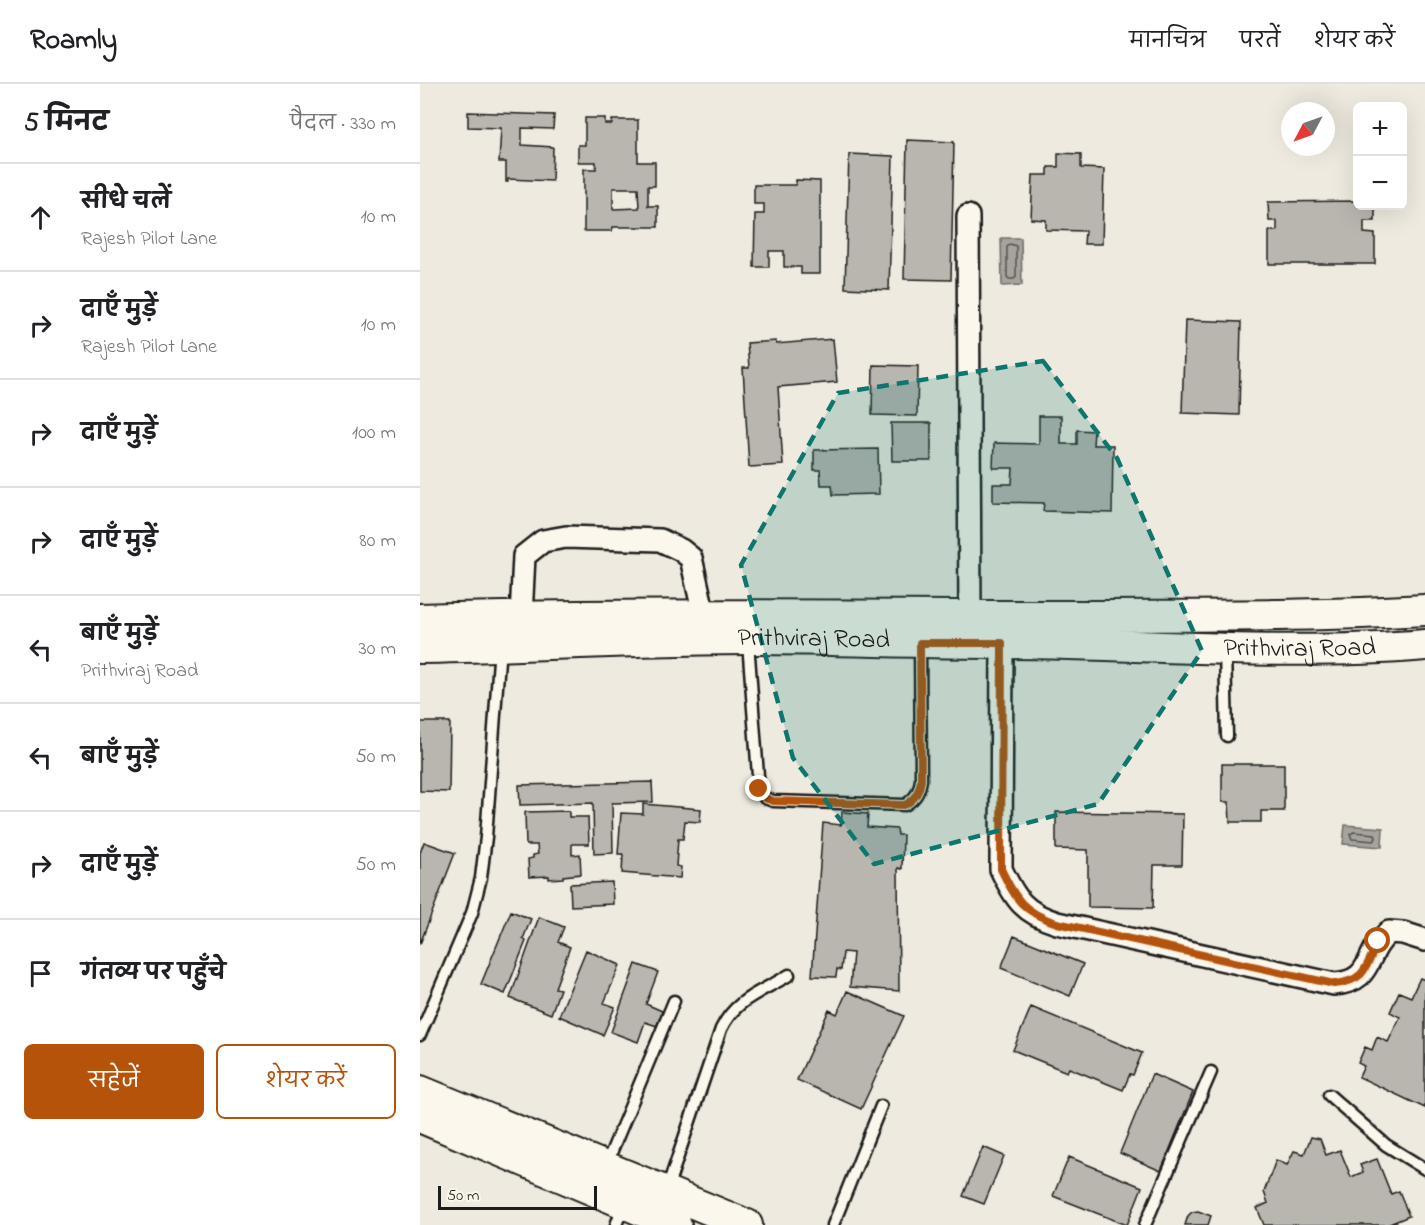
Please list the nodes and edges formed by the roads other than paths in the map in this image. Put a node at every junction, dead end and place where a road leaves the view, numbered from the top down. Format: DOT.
graph roads {
  1 [pos="968,216"];
  2 [pos="1425,610"];
  3 [pos="521,617"];
  4 [pos="970,617"];
  5 [pos="420,619"];
  6 [pos="705,628"];
  7 [pos="748,639"];
  8 [pos="920,643"];
  9 [pos="1002,643"];
  10 [pos="1425,645"];
  11 [pos="500,646"];
  12 [pos="420,648"];
  13 [pos="1225,650"];
  14 [pos="1227,736"];
  15 [pos="1425,940"];
  16 [pos="789,975"];
  17 [pos="674,1001"];
  18 [pos="420,1035"];
  19 [pos="1211,1072"];
  20 [pos="1329,1095"];
  21 [pos="882,1106"];
  22 [pos="421,1113"];
  23 [pos="1425,1169"];
  24 [pos="601,1179"];
  25 [pos="664,1208"];
  26 [pos="620,1214"];
  27 [pos="747,1225"];
  28 [pos="833,1225"];
  29 [pos="1145,1225"];
  1 -- 4 [label="street"];
  2 -- 4 [label="main road, Prithviraj Road"];
  3 -- 5 [label="main road, Prithviraj Road"];
  3 -- 6 [label="main road, Prithviraj Road"];
  3 -- 6 [label="street"];
  4 -- 6 [label="main road, Prithviraj Road"];
  6 -- 7 [label="main road, Prithviraj Road"];
  6 -- 11 [label="main road, Prithviraj Road"];
  7 -- 8 [label="main road, Prithviraj Road"];
  7 -- 8 [label="lane"];
  8 -- 9 [label="main road, Prithviraj Road"];
  9 -- 13 [label="main road, Prithviraj Road"];
  9 -- 15 [label="street"];
  10 -- 13 [label="main road, Prithviraj Road"];
  11 -- 12 [label="main road, Prithviraj Road"];
  11 -- 18 [label="lane"];
  13 -- 14 [label="lane"];
  16 -- 25 [label="lane"];
  17 -- 24 [label="lane"];
  19 -- 29 [label="lane"];
  20 -- 23 [label="lane"];
  21 -- 28 [label="lane"];
  22 -- 24 [label="main road"];
  24 -- 25 [label="main road"];
  24 -- 26 [label="main road"];
  25 -- 26 [label="main road"];
  25 -- 27 [label="main road"];
}
